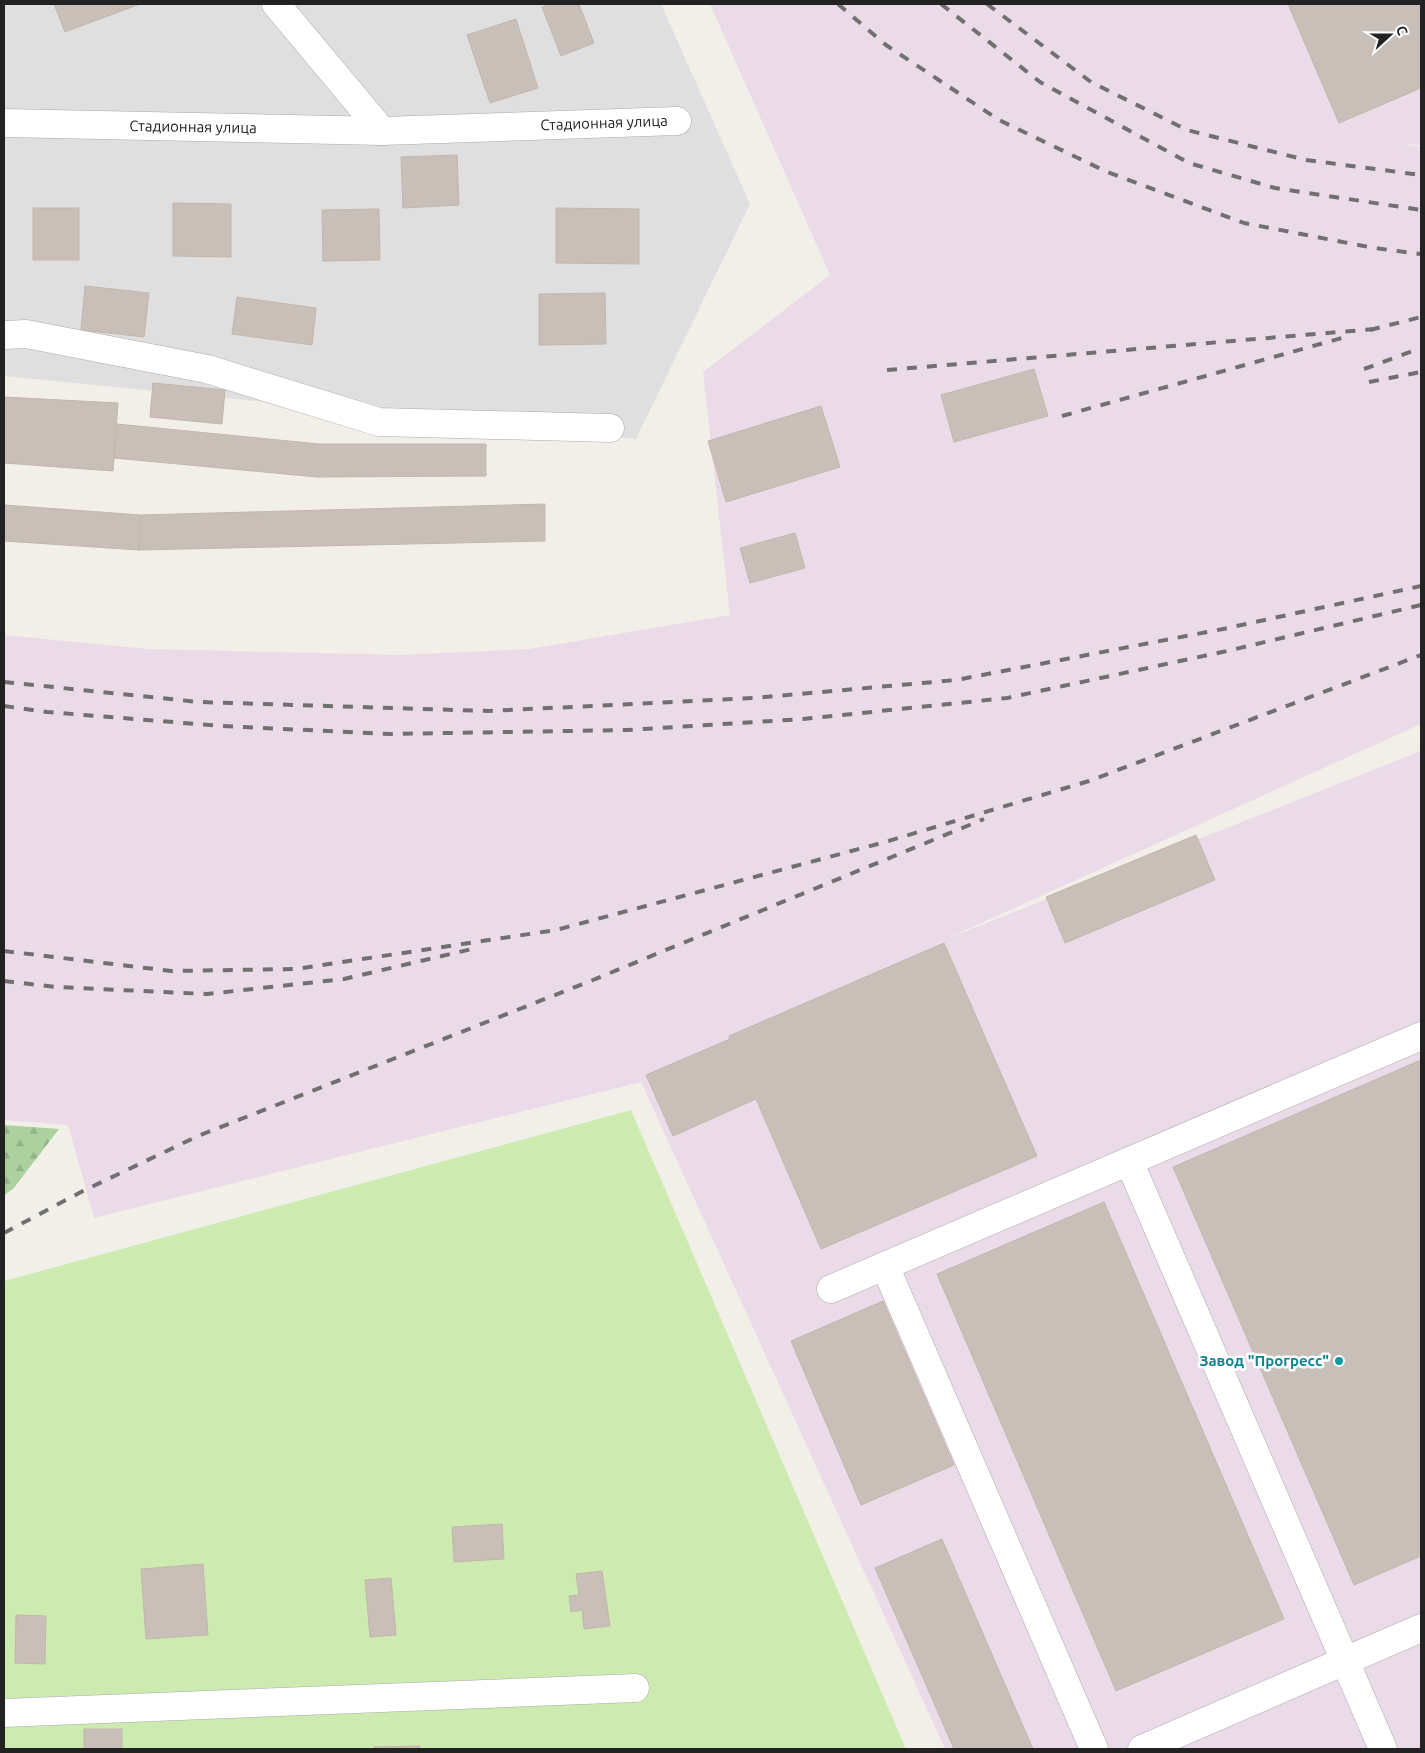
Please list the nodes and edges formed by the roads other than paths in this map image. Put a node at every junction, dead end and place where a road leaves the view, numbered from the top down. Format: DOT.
graph roads {
  1 [pos="276,4"];
  2 [pos="676,121"];
  3 [pos="4,123"];
  4 [pos="382,131"];
  5 [pos="4,335"];
  6 [pos="610,428"];
  7 [pos="1421,1036"];
  8 [pos="1129,1161"];
  9 [pos="885,1266"];
  10 [pos="830,1289"];
  11 [pos="1421,1628"];
  12 [pos="1345,1661"];
  13 [pos="635,1688"];
  14 [pos="4,1713"];
  15 [pos="1094,1749"];
  16 [pos="1142,1749"];
  17 [pos="1383,1749"];
  1 -- 4 [label="street"];
  2 -- 4 [label="street, Стадионная улица"];
  3 -- 4 [label="street, Стадионная улица"];
  5 -- 6 [label="street"];
  7 -- 8 [label="street"];
  8 -- 9 [label="street"];
  8 -- 12 [label="street"];
  9 -- 10 [label="street"];
  9 -- 15 [label="street"];
  11 -- 12 [label="street"];
  12 -- 16 [label="street"];
  12 -- 17 [label="street"];
  13 -- 14 [label="street"];
}
